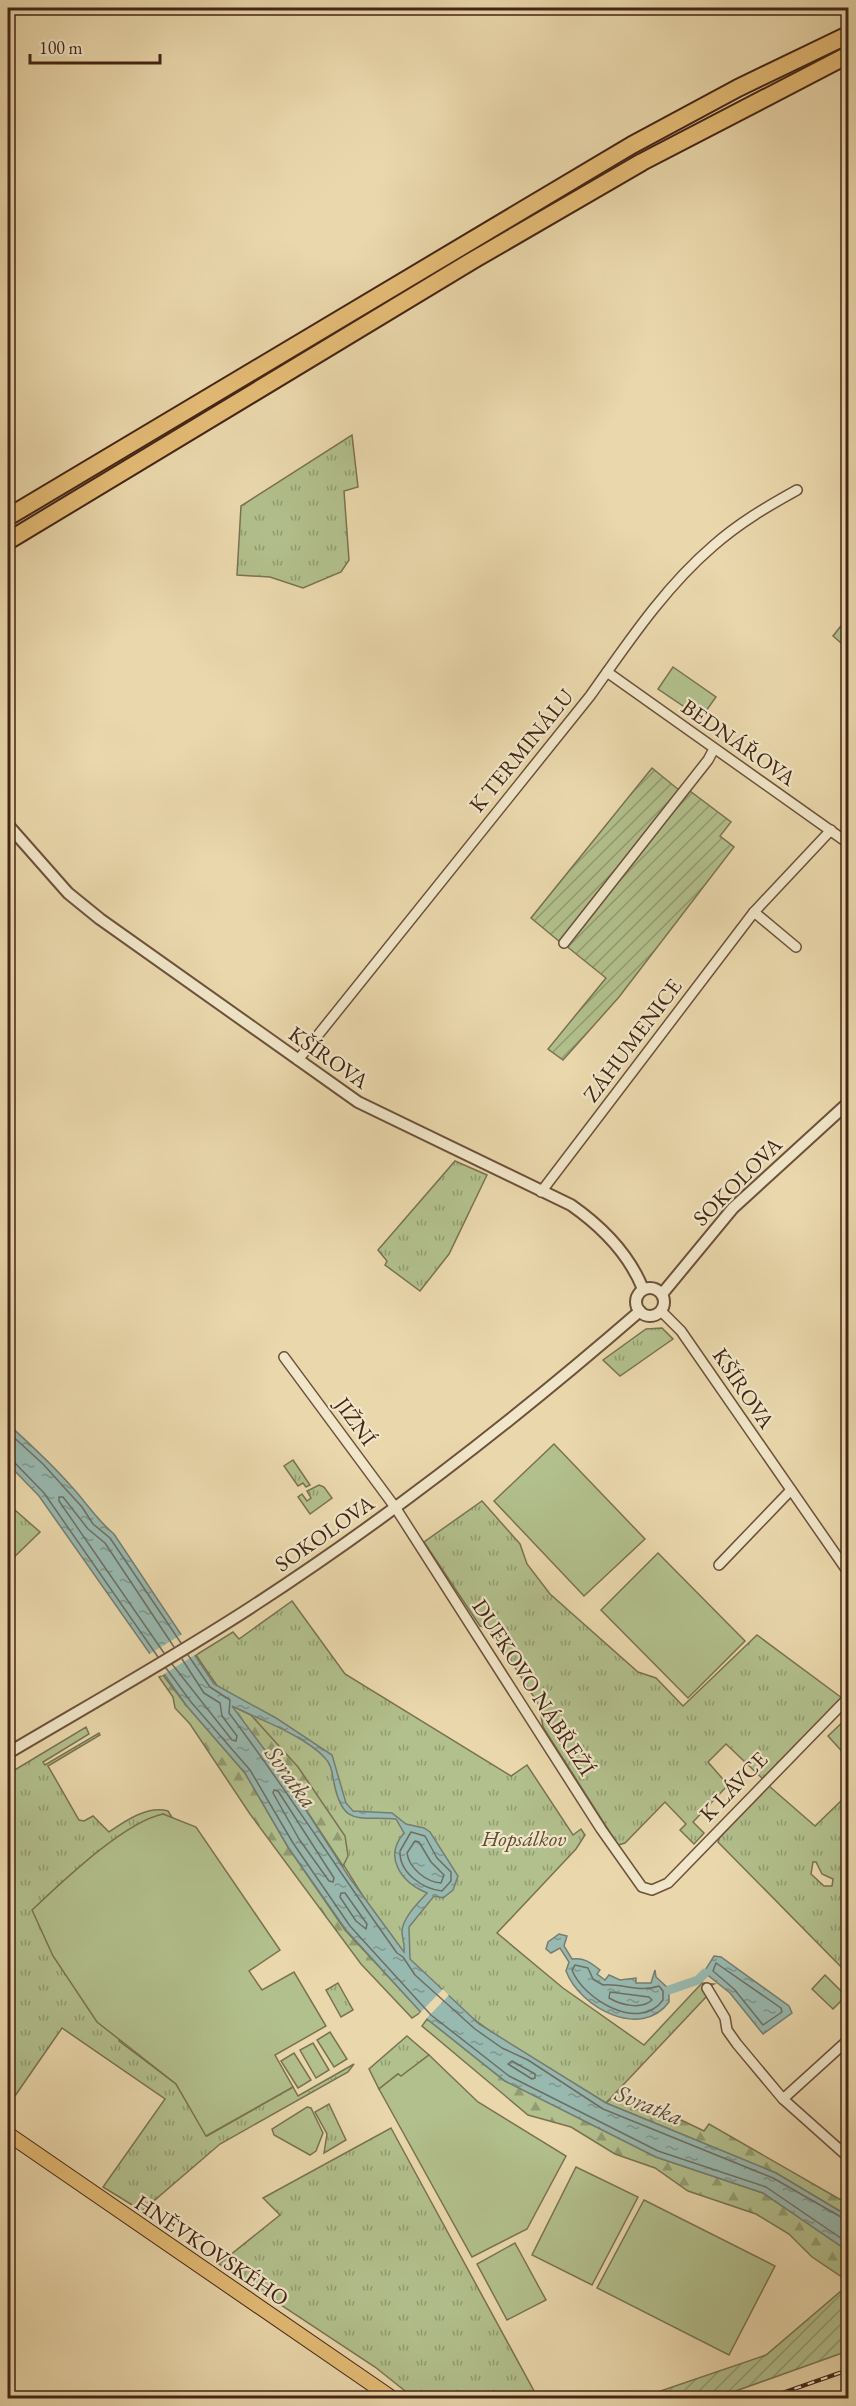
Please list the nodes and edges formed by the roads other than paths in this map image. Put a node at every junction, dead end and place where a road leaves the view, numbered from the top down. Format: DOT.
graph roads {
  1 [pos="847,36"];
  2 [pos="846,56"];
  3 [pos="798,490"];
  4 [pos="8,516"];
  5 [pos="8,541"];
  6 [pos="607,672"];
  7 [pos="714,749"];
  8 [pos="8,825"];
  9 [pos="831,830"];
  10 [pos="849,843"];
  11 [pos="754,912"];
  12 [pos="564,943"];
  13 [pos="796,947"];
  14 [pos="298,1060"];
  15 [pos="849,1103"];
  16 [pos="541,1192"];
  17 [pos="643,1289"];
  18 [pos="662,1294"];
  19 [pos="639,1311"];
  20 [pos="661,1311"];
  21 [pos="284,1357"];
  22 [pos="791,1490"];
  23 [pos="395,1508"];
  24 [pos="719,1565"];
  25 [pos="849,1572"];
  26 [pos="849,1698"];
  27 [pos="8,1753"];
  28 [pos="642,1887"];
  29 [pos="707,1988"];
  30 [pos="849,2040"];
  31 [pos="783,2099"];
  32 [pos="8,2134"];
  33 [pos="849,2157"];
  34 [pos="392,2398"];
  1 -- 4 [label="highway"];
  2 -- 5 [label="highway"];
  3 -- 6 [label="street, K TERMINÁLU"];
  6 -- 7 [label="street, BEDNÁŘOVA"];
  6 -- 14 [label="street, K TERMINÁLU"];
  7 -- 9 [label="street, BEDNÁŘOVA"];
  7 -- 12 [label="street"];
  8 -- 14 [label="street, KŠÍROVA"];
  9 -- 10 [label="street, BEDNÁŘOVA"];
  9 -- 11 [label="street, ZÁHUMENICE"];
  11 -- 13 [label="street"];
  11 -- 16 [label="street, ZÁHUMENICE"];
  14 -- 16 [label="street, KŠÍROVA"];
  15 -- 18 [label="street, SOKOLOVA"];
  16 -- 17 [label="street, KŠÍROVA"];
  17 -- 18 [label="street"];
  17 -- 19 [label="street"];
  18 -- 20 [label="street"];
  19 -- 20 [label="street"];
  19 -- 23 [label="street, SOKOLOVA"];
  20 -- 22 [label="street, KŠÍROVA"];
  21 -- 23 [label="street, JIŽNÍ"];
  22 -- 24 [label="street"];
  22 -- 25 [label="street, KŠÍROVA"];
  23 -- 27 [label="street, SOKOLOVA"];
  23 -- 28 [label="street, DUFKOVO NÁBŘEŽÍ"];
  26 -- 28 [label="street, K LÁVCE"];
  29 -- 31 [label="street"];
  30 -- 31 [label="street"];
  31 -- 33 [label="street"];
  32 -- 34 [label="main road, HNĚVKOVSKÉHO"];
}
